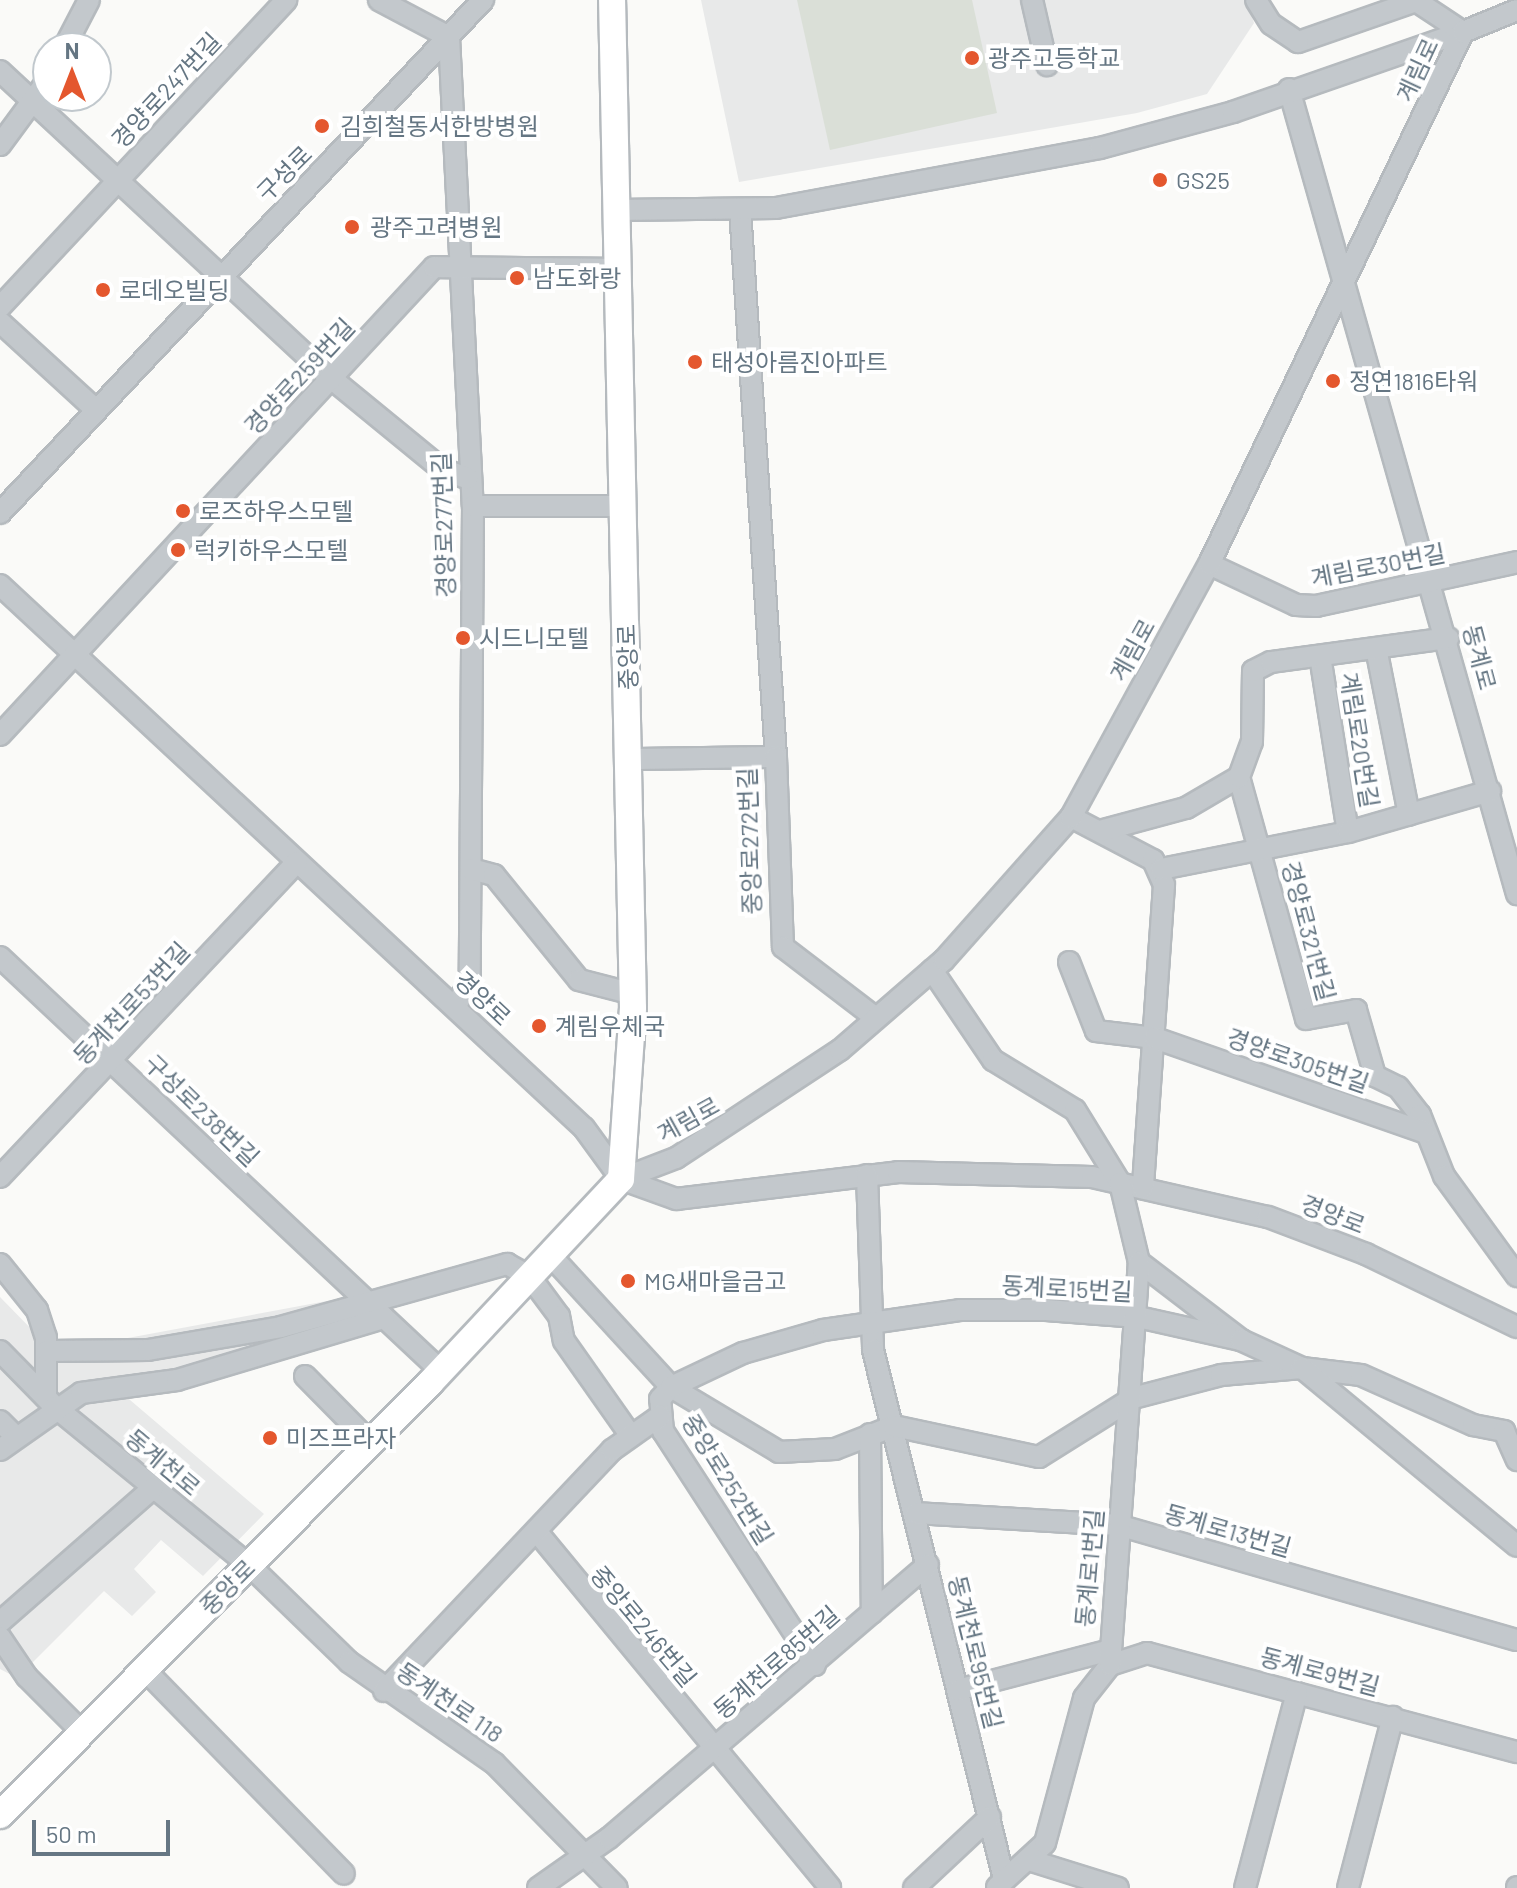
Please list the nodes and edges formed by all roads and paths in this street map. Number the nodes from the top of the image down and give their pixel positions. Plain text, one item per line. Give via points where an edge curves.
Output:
1 (89, 0) edge
2 (286, 0) edge
3 (379, 0) edge
4 (483, 0) edge
5 (612, 0) edge
6 (1032, 0) edge
7 (1256, 0) edge
8 (1515, 7) edge
9 (72, 32) edge
10 (1463, 32) junction
11 (449, 37) junction
12 (1047, 65) dead end
13 (0, 71) edge
14 (1289, 89) junction
15 (32, 100) edge
16 (32, 109) edge
17 (45, 112) edge
18 (0, 145) edge
19 (118, 180) junction
20 (740, 209) junction
21 (616, 210) junction
22 (461, 269) junction
23 (616, 269) junction
24 (218, 276) junction
25 (1345, 283) junction
26 (0, 307) edge
27 (0, 322) edge
28 (332, 379) junction
29 (95, 409) junction
30 (467, 478) junction
31 (473, 506) junction
32 (623, 506) junction
33 (0, 513) edge
34 (1517, 562) edge
35 (1209, 564) junction
36 (1433, 583) junction
37 (0, 585) edge
38 (1448, 638) junction
39 (1376, 648) junction
40 (75, 652) junction
41 (1320, 656) junction
42 (0, 735) edge
43 (776, 757) junction
44 (630, 759) junction
45 (1239, 777) junction
46 (1490, 791) junction
47 (1409, 815) junction
48 (1071, 817) junction
49 (1100, 831) junction
50 (1348, 832) junction
51 (1260, 852) junction
52 (297, 862) junction
53 (471, 869) junction
54 (1161, 869) junction
55 (1517, 894) edge
56 (0, 957) edge
57 (1069, 962) dead end
58 (932, 970) junction
59 (633, 994) junction
60 (455, 1007) junction
61 (876, 1018) junction
62 (1155, 1038) junction
63 (114, 1061) junction
64 (1424, 1132) junction
65 (867, 1175) junction
66 (0, 1177) edge
67 (621, 1179) junction
68 (1120, 1183) junction
69 (1143, 1188) junction
70 (551, 1256) junction
71 (1139, 1262) junction
72 (0, 1264) edge
73 (1517, 1276) edge
74 (530, 1277) junction
75 (366, 1303) junction
76 (1138, 1317) junction
77 (384, 1318) junction
78 (868, 1323) junction
79 (1517, 1327) edge
80 (1241, 1340) junction
81 (0, 1351) edge
82 (47, 1351) junction
83 (1302, 1368) junction
84 (441, 1371) junction
85 (305, 1376) dead end
86 (671, 1387) junction
87 (1133, 1398) junction
88 (51, 1402) junction
89 (660, 1416) junction
90 (0, 1421) edge
91 (894, 1426) junction
92 (1510, 1428) edge
93 (870, 1434) junction
94 (631, 1436) junction
95 (371, 1443) junction
96 (8, 1444) edge
97 (1517, 1460) edge
98 (153, 1488) junction
99 (916, 1513) junction
100 (1118, 1525) junction
101 (537, 1532) junction
102 (1517, 1546) edge
103 (249, 1565) junction
104 (928, 1565) junction
105 (872, 1613) junction
106 (0, 1622) edge
107 (0, 1637) edge
108 (1517, 1640) edge
109 (1109, 1658) junction
110 (815, 1665) junction
111 (144, 1669) junction
112 (958, 1690) junction
113 (384, 1691) junction
114 (1297, 1693) junction
115 (1393, 1717) junction
116 (82, 1732) junction
117 (714, 1751) junction
118 (1517, 1752) edge
119 (0, 1815) edge
120 (990, 1817) junction
121 (579, 1856) junction
122 (1032, 1861) junction
123 (344, 1874) dead end
124 (1000, 1884) edge
125 (538, 1888) edge
126 (617, 1888) edge
127 (830, 1888) edge
128 (914, 1888) edge
129 (1118, 1888) edge
130 (1245, 1888) edge
131 (1348, 1888) edge

1 - 9 street
2 - 19 street, 경양로247번길
3 - 11 street
4 - 11 street, 구성로
5 - 21 main road, 중앙로
6 - 12 street
7 - 10 street via 1271,24 1298,42 1416,1
8 - 10 street, 계림로
10 - 14 street
10 - 25 street, 계림로
11 - 22 street, 경양로277번길
11 - 24 street, 구성로
13 - 15 street
14 - 20 street via 1100,148
14 - 25 street, 동계로
16 - 18 street
17 - 19 street
19 - 24 street, 경양로247번길
19 - 26 street, 경양로247번길
20 - 21 street
20 - 43 street
21 - 23 main road, 중앙로
22 - 23 street, 경양로259번길
22 - 28 street, 경양로259번길 via 434,267
22 - 30 street, 경양로277번길
23 - 32 main road, 중앙로
24 - 28 street
24 - 29 street, 구성로
25 - 35 street, 계림로
25 - 36 street, 동계로
27 - 29 street
28 - 30 street via 442,469
28 - 40 street, 경양로259번길
29 - 33 street, 구성로
30 - 31 street, 경양로277번길
31 - 32 street
31 - 53 street, 경양로277번길
32 - 44 main road, 중앙로
34 - 36 street, 계림로30번길
35 - 36 street, 계림로30번길 via 1308,606
35 - 48 street, 계림로
36 - 38 street, 동계로
37 - 40 street, 경양로
38 - 39 street, 계림로20번길
38 - 46 street, 동계로
39 - 41 street, 계림로20번길
39 - 47 street, 계림로20번길
40 - 42 street, 경양로259번길
40 - 52 street, 경양로
41 - 45 street, 계림로20번길 via 1253,671 1252,742
41 - 50 street, 계림로20번길
43 - 44 street, 중앙로272번길
43 - 61 street, 중앙로272번길 via 783,947
44 - 59 main road, 중앙로
45 - 49 street via 1186,808
45 - 51 street, 경양로321번길
46 - 47 street
46 - 55 street, 동계로
47 - 50 street
48 - 49 street
48 - 58 street, 계림로
49 - 54 street
50 - 51 street
51 - 54 street
51 - 64 street, 경양로321번길 via 1306,1019 1356,1010 1375,1076 1398,1087
52 - 60 street, 경양로
52 - 63 street, 동계천로53번길
53 - 59 street via 494,875 579,980
53 - 60 street, 경양로277번길 via 470,982
54 - 62 street
56 - 63 street, 구성로238번길
57 - 62 street, 경양로305번길 via 1096,1031
58 - 61 street, 계림로
58 - 68 street via 993,1060 1075,1110
59 - 67 main road, 중앙로
60 - 67 street, 경양로 via 584,1128
61 - 67 street, 계림로 via 764,1105 676,1158
62 - 64 street, 경양로305번길
62 - 69 street
63 - 66 street, 동계천로53번길
63 - 75 street, 구성로238번길
64 - 73 street, 경양로321번길 via 1444,1176
65 - 67 street, 경양로 via 676,1199
65 - 68 street, 경양로 via 1000,1170
65 - 78 street, 동계천로95번길
67 - 70 main road, 중앙로
68 - 69 street, 경양로
68 - 71 street, 동계로1번길
69 - 79 street, 경양로 via 1310,1233
70 - 74 main road, 중앙로
70 - 86 street, 중앙로252번길
71 - 76 street, 동계로1번길
71 - 80 street
72 - 82 street via 37,1310
74 - 75 street via 492,1264
74 - 84 main road, 중앙로
74 - 94 street via 559,1316 564,1341
75 - 77 street, 구성로238번길
75 - 82 street via 281,1327 148,1350
76 - 78 street, 동계로15번길 via 960,1310
76 - 80 street, 동계로15번길
76 - 87 street, 동계로1번길
77 - 84 street, 구성로238번길
77 - 88 street via 285,1352 177,1380
78 - 86 street, 동계로15번길 via 786,1339
78 - 91 street, 동계천로95번길
80 - 83 street, 동계로15번길
81 - 88 street, 동계천로
82 - 88 street
83 - 87 street, 동계로15번길 via 1221,1375
83 - 92 street, 동계로15번길 via 1361,1375 1473,1425
83 - 102 street, 동계로15번길
84 - 95 main road, 중앙로
85 - 95 street
86 - 89 street, 중앙로252번길 via 660,1399
86 - 93 street via 779,1452 835,1449
87 - 91 street via 1039,1457
87 - 100 street, 동계로1번길
88 - 96 street
88 - 98 street, 동계천로
89 - 94 street
89 - 110 street, 중앙로252번길
90 - 96 street
91 - 93 street
91 - 99 street, 동계천로95번길
92 - 97 street, 동계로15번길
93 - 105 street, 동계천로85번길
94 - 101 street
95 - 103 main road, 중앙로
98 - 103 street, 동계천로
98 - 106 street
99 - 100 street, 동계로13번길
99 - 104 street, 동계천로95번길
100 - 108 street, 동계로13번길
100 - 109 street, 동계로1번길
101 - 113 street
101 - 117 street, 중앙로246번길
103 - 111 main road, 중앙로
103 - 113 street, 동계천로 118
104 - 105 street, 동계천로85번길
104 - 112 street, 동계천로95번길
105 - 110 street, 동계천로85번길
107 - 116 street via 27,1677
109 - 112 street, 동계로9번길
109 - 114 street, 동계로9번길 via 1147,1653
109 - 122 street via 1084,1698 1054,1820
110 - 117 street, 동계천로85번길
111 - 116 main road, 중앙로
111 - 123 street
112 - 120 street, 동계천로95번길
113 - 121 street, 동계천로 118 via 494,1763
114 - 115 street, 동계로9번길
114 - 130 street
115 - 118 street, 동계로9번길
115 - 131 street
116 - 119 main road, 중앙로
117 - 121 street, 동계천로85번길
117 - 127 street, 동계천로85번길
120 - 124 street, 동계천로95번길
120 - 128 street
121 - 125 street, 동계천로85번길
121 - 126 street, 동계천로 118
122 - 124 street
122 - 129 street

